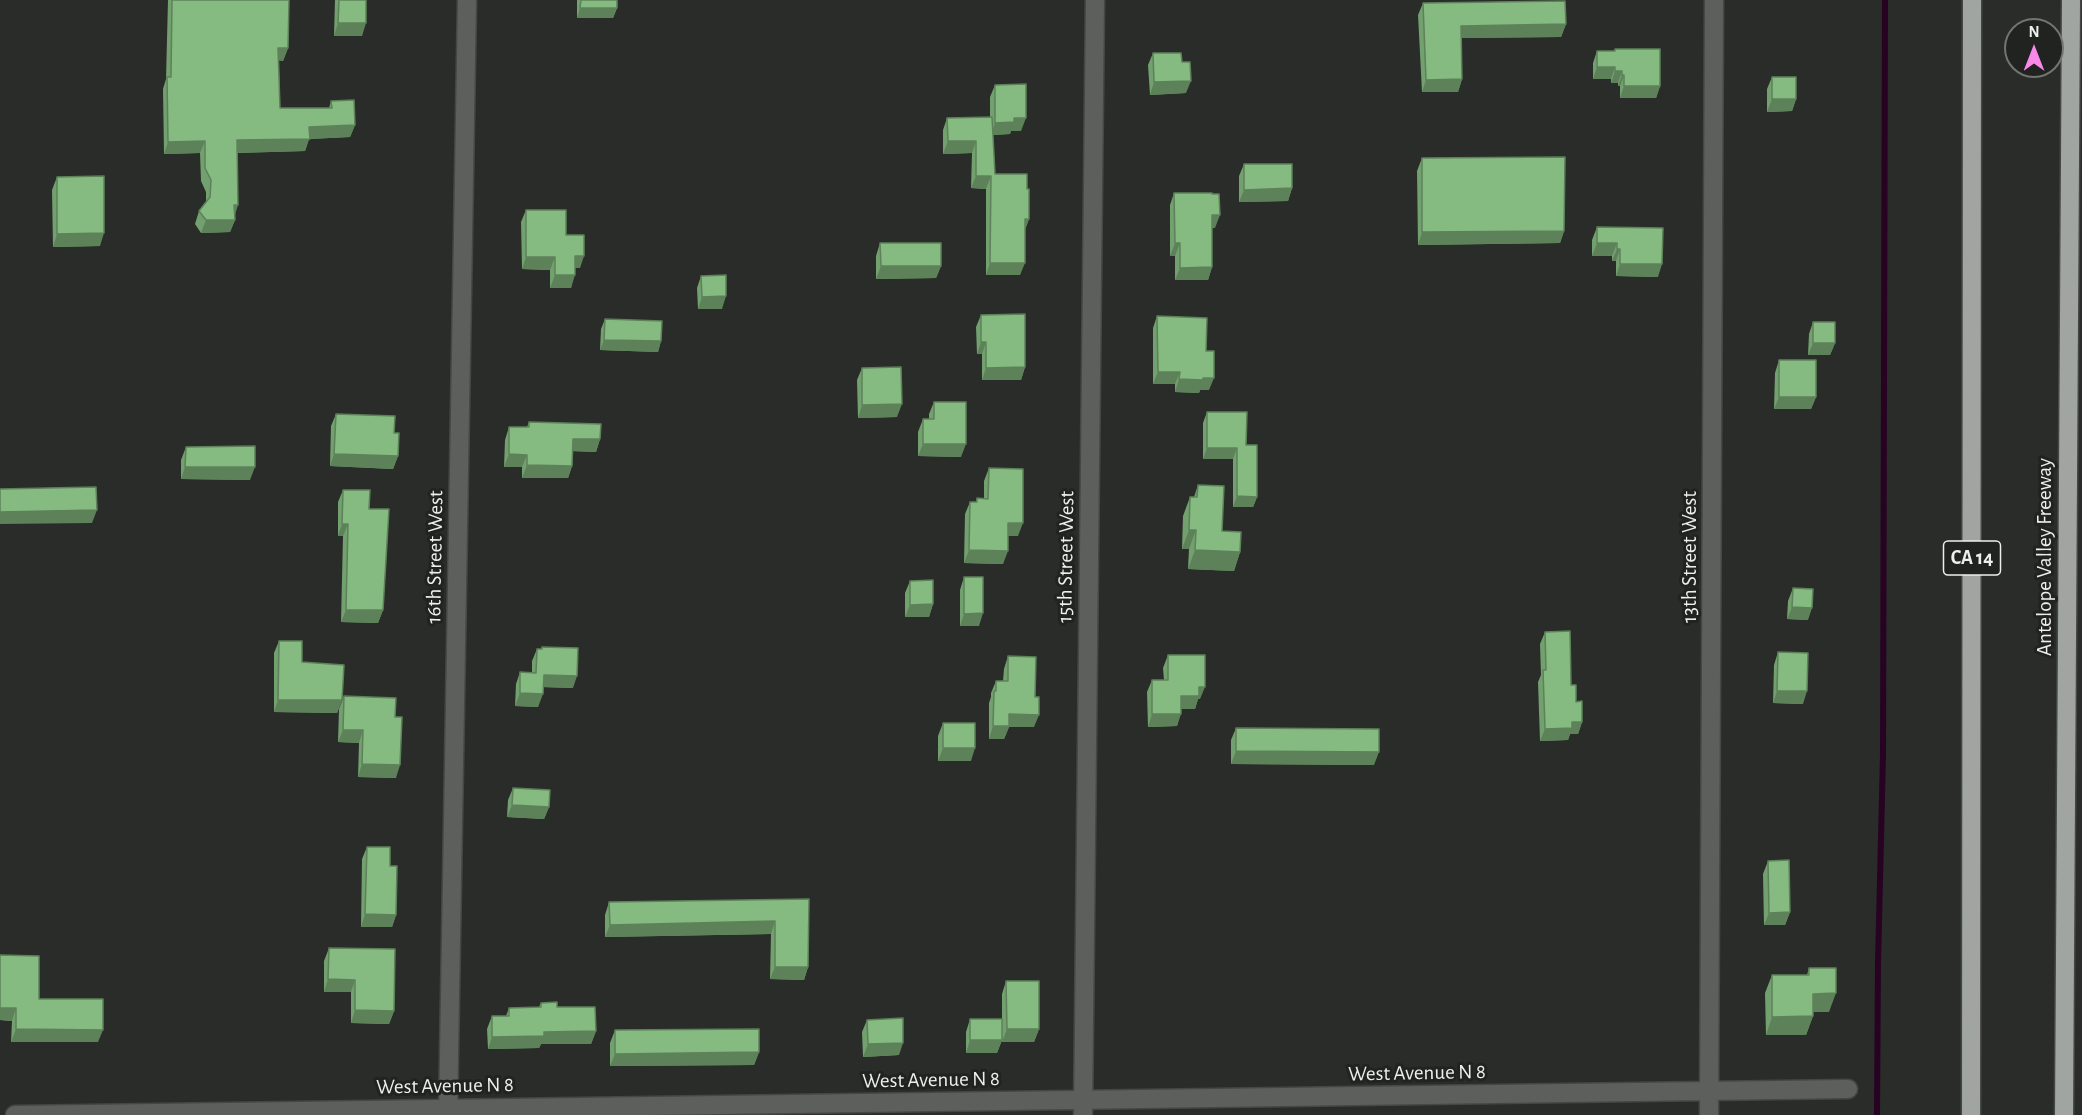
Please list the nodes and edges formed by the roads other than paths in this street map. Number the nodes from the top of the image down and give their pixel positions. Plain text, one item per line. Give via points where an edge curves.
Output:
1 (467, 0) edge
2 (1095, 0) edge
3 (1714, 0) edge
4 (1972, 0) edge
5 (2071, 0) edge
6 (1848, 1089) dead end
7 (1710, 1091) junction
8 (1083, 1108) edge
9 (448, 1111) edge
10 (15, 1115) edge
11 (1709, 1115) edge
12 (1971, 1115) edge
13 (2064, 1115) edge

1 - 9 street, 16th Street West
2 - 8 street, 15th Street West
3 - 7 street, 13th Street West
4 - 12 highway, CA 14
5 - 13 highway, Antelope Valley Freeway
6 - 7 street, West Avenue N 8
7 - 8 street, West Avenue N 8
7 - 11 street, 13th Street West
8 - 9 street, West Avenue N 8
9 - 10 street, West Avenue N 8

